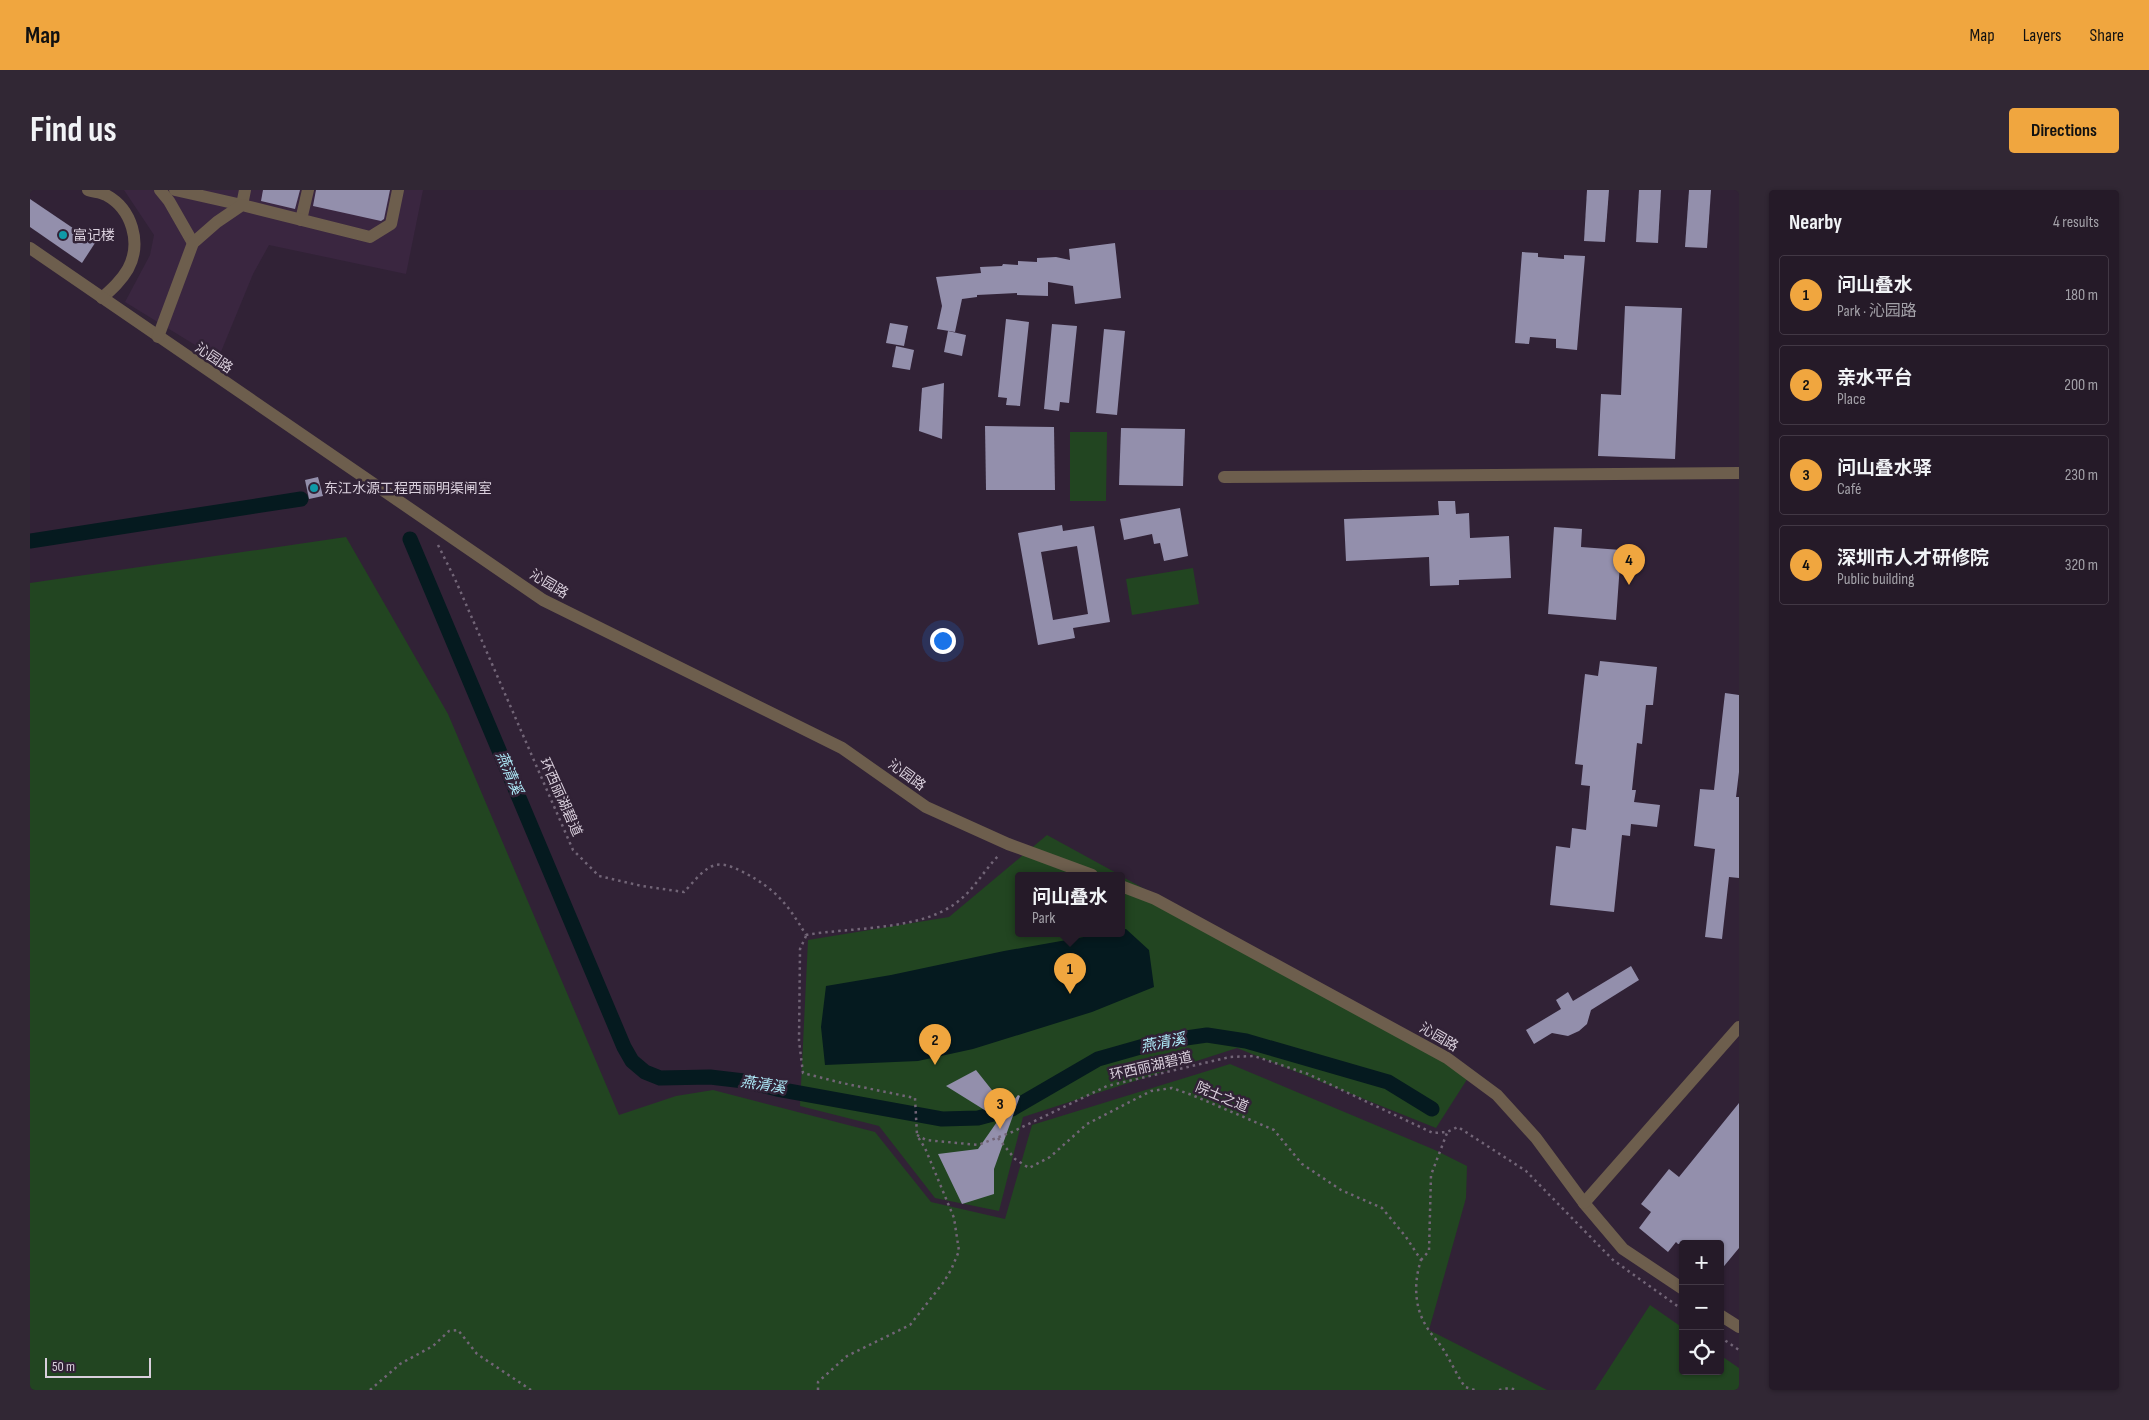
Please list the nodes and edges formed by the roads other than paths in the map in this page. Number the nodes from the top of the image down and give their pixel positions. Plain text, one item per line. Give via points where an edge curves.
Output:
1 (88, 190) edge
2 (160, 190) edge
3 (175, 190) edge
4 (245, 190) edge
5 (308, 190) edge
6 (398, 190) edge
7 (242, 205) junction
8 (301, 220) junction
9 (193, 243) junction
10 (30, 248) edge
11 (102, 298) junction
12 (158, 338) junction
13 (1739, 474) edge
14 (1224, 478) dead end
15 (1084, 872) edge
16 (1125, 888) edge
17 (1739, 1027) edge
18 (1584, 1202) junction
19 (1679, 1286) edge
20 (1724, 1317) edge
21 (1739, 1327) edge

1 - 11 street via 106,195 123,208 131,222 134,244 128,268
2 - 9 street
3 - 7 street
4 - 7 street
5 - 8 street
6 - 8 street via 391,224 370,237
7 - 8 street
7 - 9 street
9 - 12 street
10 - 11 street, 沁园路
11 - 12 street, 沁园路
12 - 15 street, 沁园路 via 543,600 842,748 926,807 1008,844
13 - 14 street
16 - 18 street, 沁园路 via 1155,899 1447,1058 1497,1095 1536,1138
17 - 18 street
18 - 19 street, 沁园路 via 1623,1249
20 - 21 street

